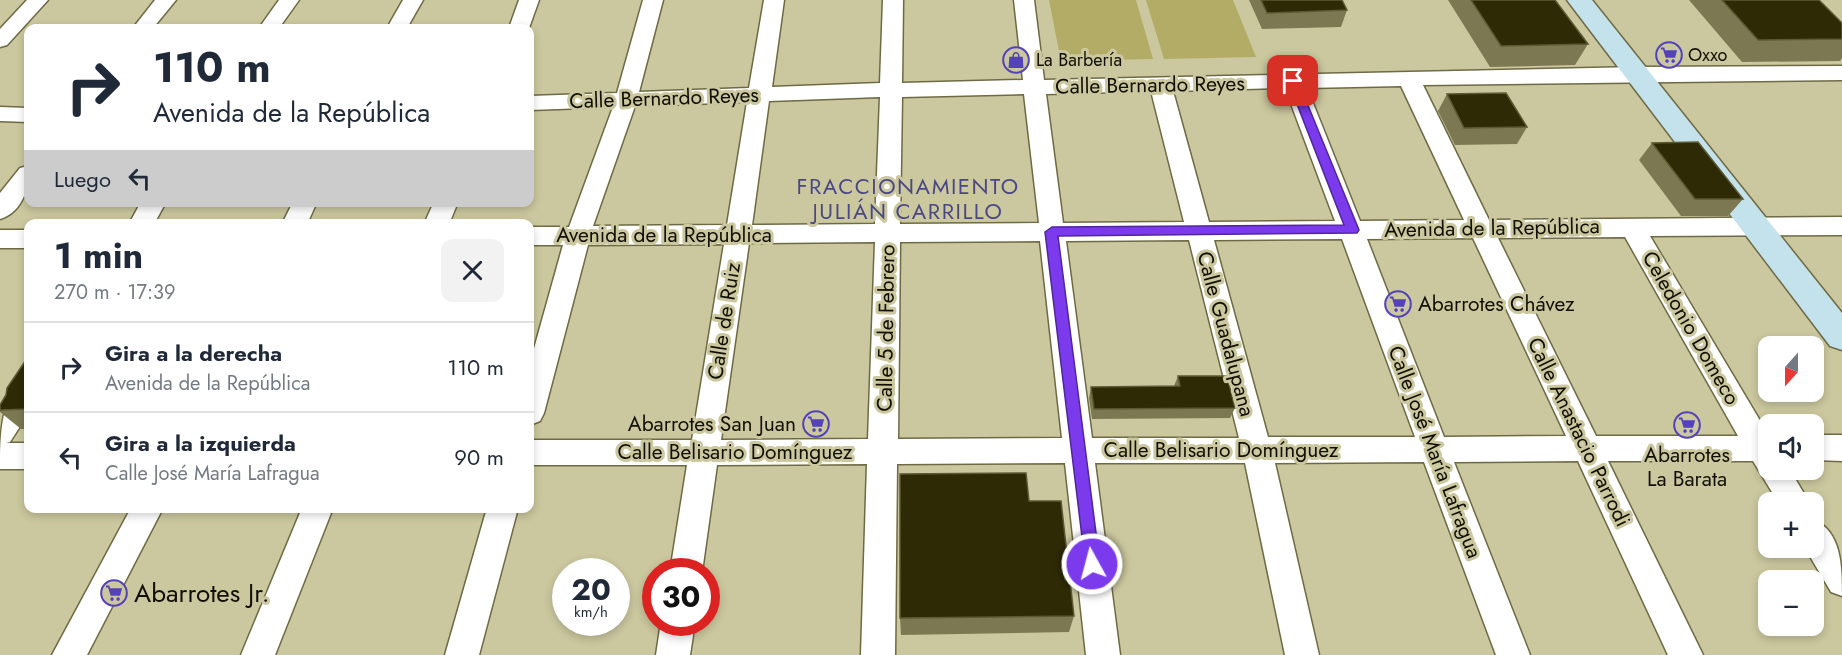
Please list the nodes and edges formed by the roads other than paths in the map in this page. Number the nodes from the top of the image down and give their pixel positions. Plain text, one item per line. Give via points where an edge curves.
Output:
1 (38, 0) edge
2 (166, 0) edge
3 (289, 0) edge
4 (413, 0) edge
5 (529, 0) edge
6 (653, 0) edge
7 (774, 0) edge
8 (893, 0) edge
9 (1024, 0) edge
10 (1579, 0) edge
11 (146, 24) edge
12 (272, 24) edge
13 (399, 24) edge
14 (520, 24) edge
15 (0, 41) edge
16 (1842, 73) edge
17 (1638, 74) junction
18 (1409, 79) junction
19 (1293, 81) junction
20 (1160, 84) junction
21 (1034, 87) junction
22 (891, 90) junction
23 (758, 93) junction
24 (626, 101) junction
25 (534, 103) edge
26 (0, 114) edge
27 (24, 115) edge
28 (24, 179) edge
29 (0, 210) edge
30 (1631, 226) junction
31 (1756, 226) junction
32 (1842, 226) edge
33 (1480, 229) junction
34 (1353, 230) junction
35 (1199, 231) junction
36 (1052, 232) junction
37 (888, 233) junction
38 (737, 234) junction
39 (534, 236) edge
40 (578, 236) junction
41 (0, 239) edge
42 (24, 239) edge
43 (1842, 337) edge
44 (24, 397) edge
45 (534, 397) edge
46 (0, 433) edge
47 (1758, 439) edge
48 (1824, 448) edge
49 (1842, 448) edge
50 (1587, 449) junction
51 (1257, 450) junction
52 (1433, 450) junction
53 (1078, 451) junction
54 (883, 452) junction
55 (534, 453) edge
56 (704, 453) junction
57 (0, 456) edge
58 (24, 456) edge
59 (1758, 456) edge
60 (145, 513) edge
61 (316, 513) edge
62 (502, 513) edge
63 (1824, 551) edge
64 (688, 558) edge
65 (1842, 581) edge
66 (676, 636) edge
67 (69, 655) edge
68 (258, 655) edge
69 (462, 655) edge
70 (673, 655) edge
71 (878, 655) edge
72 (1103, 655) edge
73 (1302, 655) edge
74 (1513, 655) edge
75 (1686, 655) edge

1 - 15 street
2 - 11 street
3 - 12 street
4 - 13 street
5 - 14 street
6 - 24 street
7 - 23 street, Calle de Ruiz
8 - 22 street, Calle 5 de Febrero
9 - 21 street
10 - 17 main road
16 - 17 street, Calle Bernardo Reyes
17 - 18 street, Calle Bernardo Reyes
17 - 31 main road
18 - 19 street, Calle Bernardo Reyes
18 - 33 street, Calle Anastacio Parrodi
19 - 20 street, Calle Bernardo Reyes
19 - 34 street, Calle José María Lafragua
20 - 21 street, Calle Bernardo Reyes
20 - 35 street, Calle Guadalupana
21 - 22 street, Calle Bernardo Reyes
21 - 36 street
22 - 23 street, Calle Bernardo Reyes
22 - 37 street, Calle 5 de Febrero
23 - 24 street, Calle Bernardo Reyes
23 - 38 street, Calle de Ruiz
24 - 25 street, Calle Bernardo Reyes
24 - 40 street
26 - 27 street
28 - 29 street
30 - 31 street, Avenida de la República
30 - 33 street, Avenida de la República
30 - 47 street, Celedonio Domeco
31 - 32 street, Avenida de la República
31 - 43 main road
33 - 34 street, Avenida de la República
33 - 50 street, Calle Anastacio Parrodi
34 - 35 street, Avenida de la República
34 - 52 street, Calle José María Lafragua
35 - 36 street, Avenida de la República
35 - 51 street, Calle Guadalupana
36 - 37 street, Avenida de la República
36 - 53 street
37 - 38 street, Avenida de la República
37 - 54 street, Calle 5 de Febrero
38 - 40 street, Avenida de la República
38 - 56 street, Calle de Ruiz
39 - 40 street, Avenida de la República
40 - 45 street
41 - 42 street
44 - 46 street
48 - 49 street
50 - 52 street, Calle Belisario Domínguez
50 - 59 street, Calle Belisario Domínguez
50 - 75 street, Calle Anastacio Parrodi
51 - 52 street, Calle Belisario Domínguez
51 - 53 street, Calle Belisario Domínguez
51 - 73 street, Calle Guadalupana
52 - 74 street, Calle José María Lafragua
53 - 54 street, Calle Belisario Domínguez
53 - 72 street
54 - 56 street, Calle Belisario Domínguez
54 - 71 street, Calle 5 de Febrero
55 - 56 street, Calle Belisario Domínguez
56 - 64 street, Calle de Ruiz
57 - 58 street
60 - 67 street
61 - 68 street
62 - 69 street
63 - 65 street
66 - 70 street

